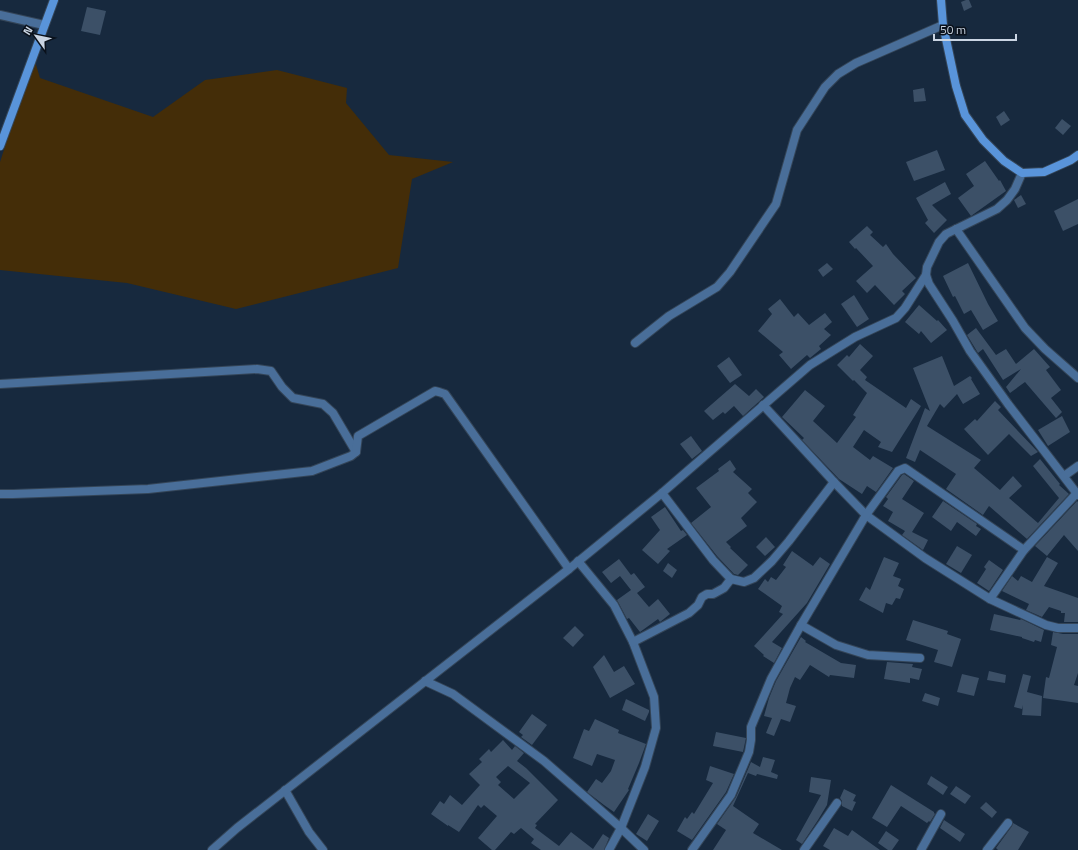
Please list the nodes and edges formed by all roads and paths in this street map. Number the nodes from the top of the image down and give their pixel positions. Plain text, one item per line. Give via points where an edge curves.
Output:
1 (54, 0) edge
2 (941, 0) edge
3 (0, 15) edge
4 (44, 25) junction
5 (942, 26) junction
6 (0, 146) edge
7 (1078, 155) edge
8 (1022, 173) junction
9 (956, 230) junction
10 (926, 275) junction
11 (635, 343) dead end
12 (1078, 378) edge
13 (0, 384) edge
14 (763, 405) junction
15 (356, 452) junction
16 (1078, 466) edge
17 (1064, 476) junction
18 (834, 482) junction
19 (662, 493) junction
20 (0, 494) edge
21 (1077, 494) edge
22 (866, 515) junction
23 (1024, 550) junction
24 (578, 561) junction
25 (569, 569) junction
26 (731, 579) junction
27 (990, 599) junction
28 (800, 625) junction
29 (1078, 628) edge
30 (633, 642) junction
31 (920, 658) dead end
32 (425, 681) junction
33 (285, 790) junction
34 (837, 803) dead end
35 (941, 814) dead end
36 (1008, 823) dead end
37 (621, 828) junction
38 (212, 850) edge
39 (323, 850) edge
40 (609, 850) edge
41 (644, 850) edge
42 (692, 850) edge
43 (804, 850) edge
44 (921, 850) edge
45 (987, 850) edge

1 - 4 street
2 - 5 street
3 - 4 street
4 - 6 street
5 - 8 street via 965,115 983,140 1004,161
5 - 11 street via 856,63 838,74 825,87 797,130 776,204 730,272 717,287 669,316
7 - 8 street via 1044,172
8 - 9 street via 1008,200
9 - 10 street via 946,234 939,242 927,267
9 - 12 street via 1025,328
10 - 14 street via 896,318 855,337 810,365
10 - 17 street via 970,351
13 - 15 street via 257,369 271,371 293,398 323,404 333,413
14 - 18 street
14 - 19 street
15 - 20 street via 304,472 148,489
15 - 25 street via 358,436 435,392 445,394
16 - 17 street
17 - 21 street
18 - 22 street
18 - 26 street via 789,541 754,578 744,582
19 - 24 street
19 - 26 street via 713,560
21 - 23 street
22 - 23 street via 898,470 905,468
22 - 27 street via 925,558
22 - 28 street
23 - 27 street
24 - 25 street
24 - 30 street via 614,605
25 - 32 street
26 - 30 street via 724,588 702,597 689,613
27 - 29 street via 1046,625
28 - 31 street via 836,645 868,655
28 - 42 street via 758,708 751,727 749,752 730,795
30 - 37 street via 654,696 656,728 645,767
32 - 33 street
32 - 37 street via 453,694 544,761
33 - 38 street
33 - 39 street via 308,832
34 - 43 street
35 - 44 street
36 - 45 street
37 - 40 street
37 - 41 street

